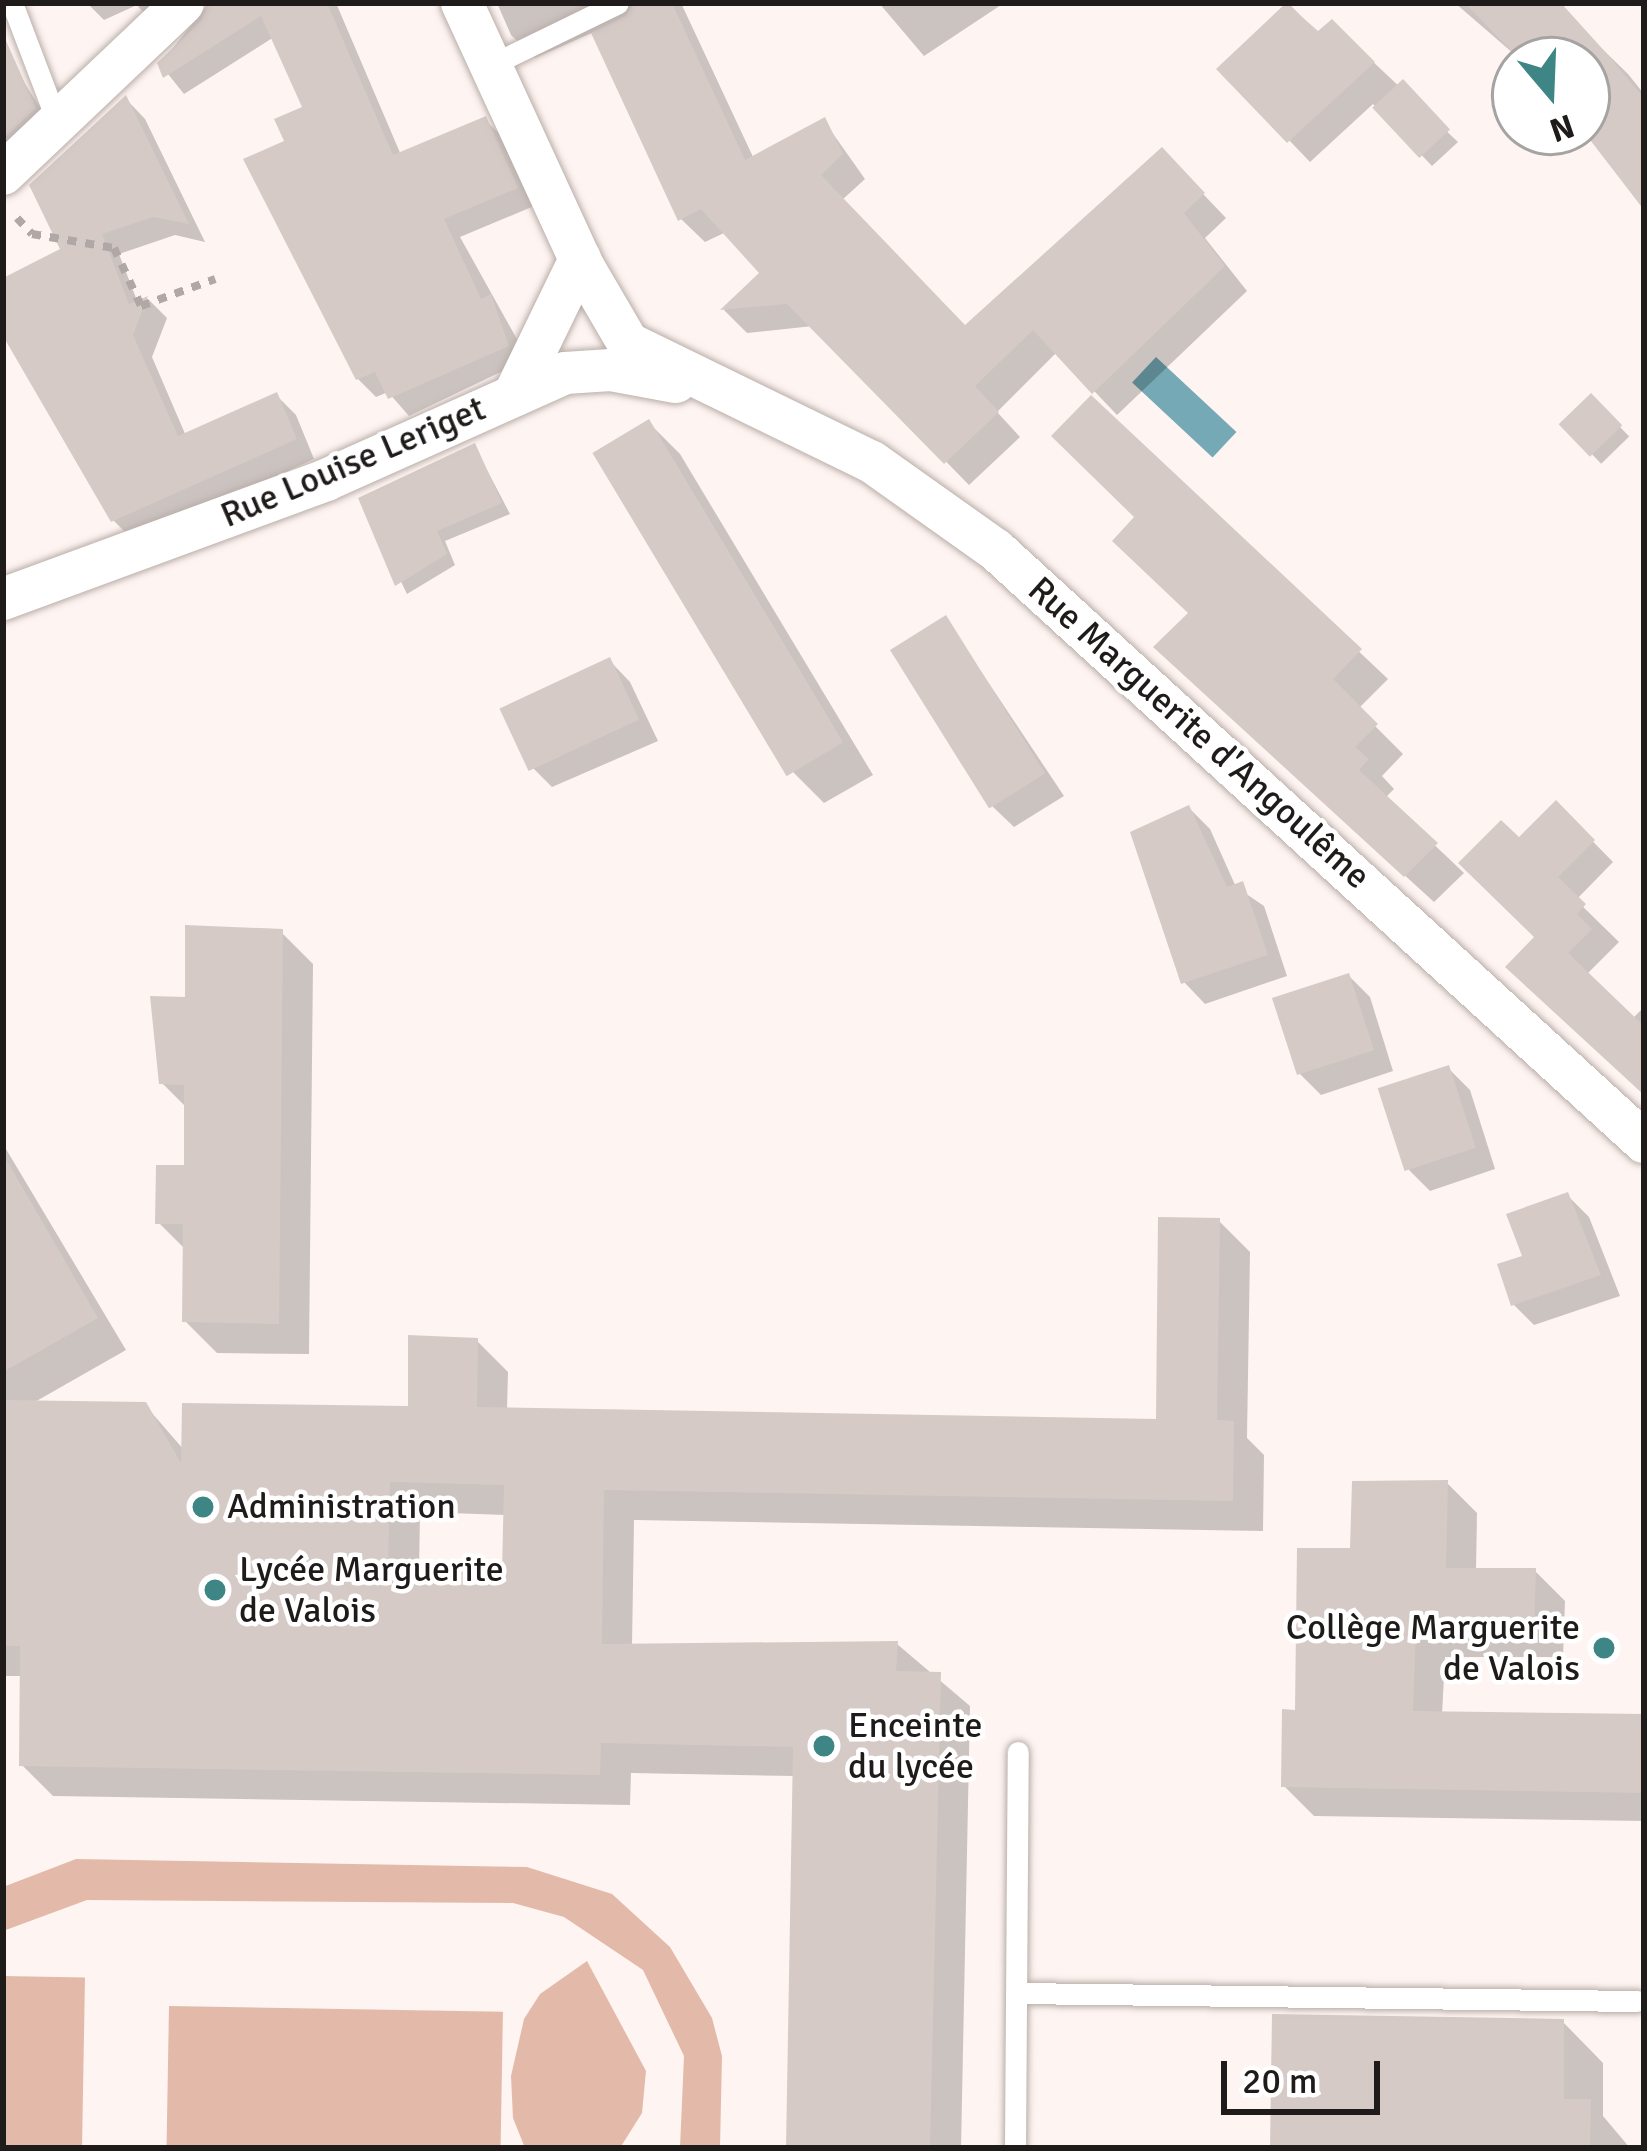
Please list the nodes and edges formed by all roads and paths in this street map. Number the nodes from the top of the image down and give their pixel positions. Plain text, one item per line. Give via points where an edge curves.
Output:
1 (12, 3) edge
2 (183, 3) edge
3 (462, 3) edge
4 (618, 3) edge
5 (490, 65) junction
6 (58, 124) junction
7 (3, 175) edge
8 (3, 204) edge
9 (580, 259) junction
10 (214, 279) dead end
11 (709, 388) junction
12 (515, 393) junction
13 (3, 599) edge
14 (1644, 1142) edge
15 (1018, 1752) dead end
16 (1016, 1994) junction
17 (1637, 2001) dead end
18 (1015, 2148) edge

1 - 6 lane
2 - 6 street
3 - 5 street
4 - 5 lane
5 - 9 street
6 - 7 street
8 - 10 path via 32,234 114,248 141,306
9 - 11 street via 628,343
9 - 12 street
11 - 12 street, Rue Louise Leriget via 611,370 565,373
11 - 14 street, Rue Marguerite d'Angoulême via 872,462 996,550
12 - 13 street, Rue Louise Leriget via 326,480
15 - 16 lane
16 - 17 lane
16 - 18 lane

